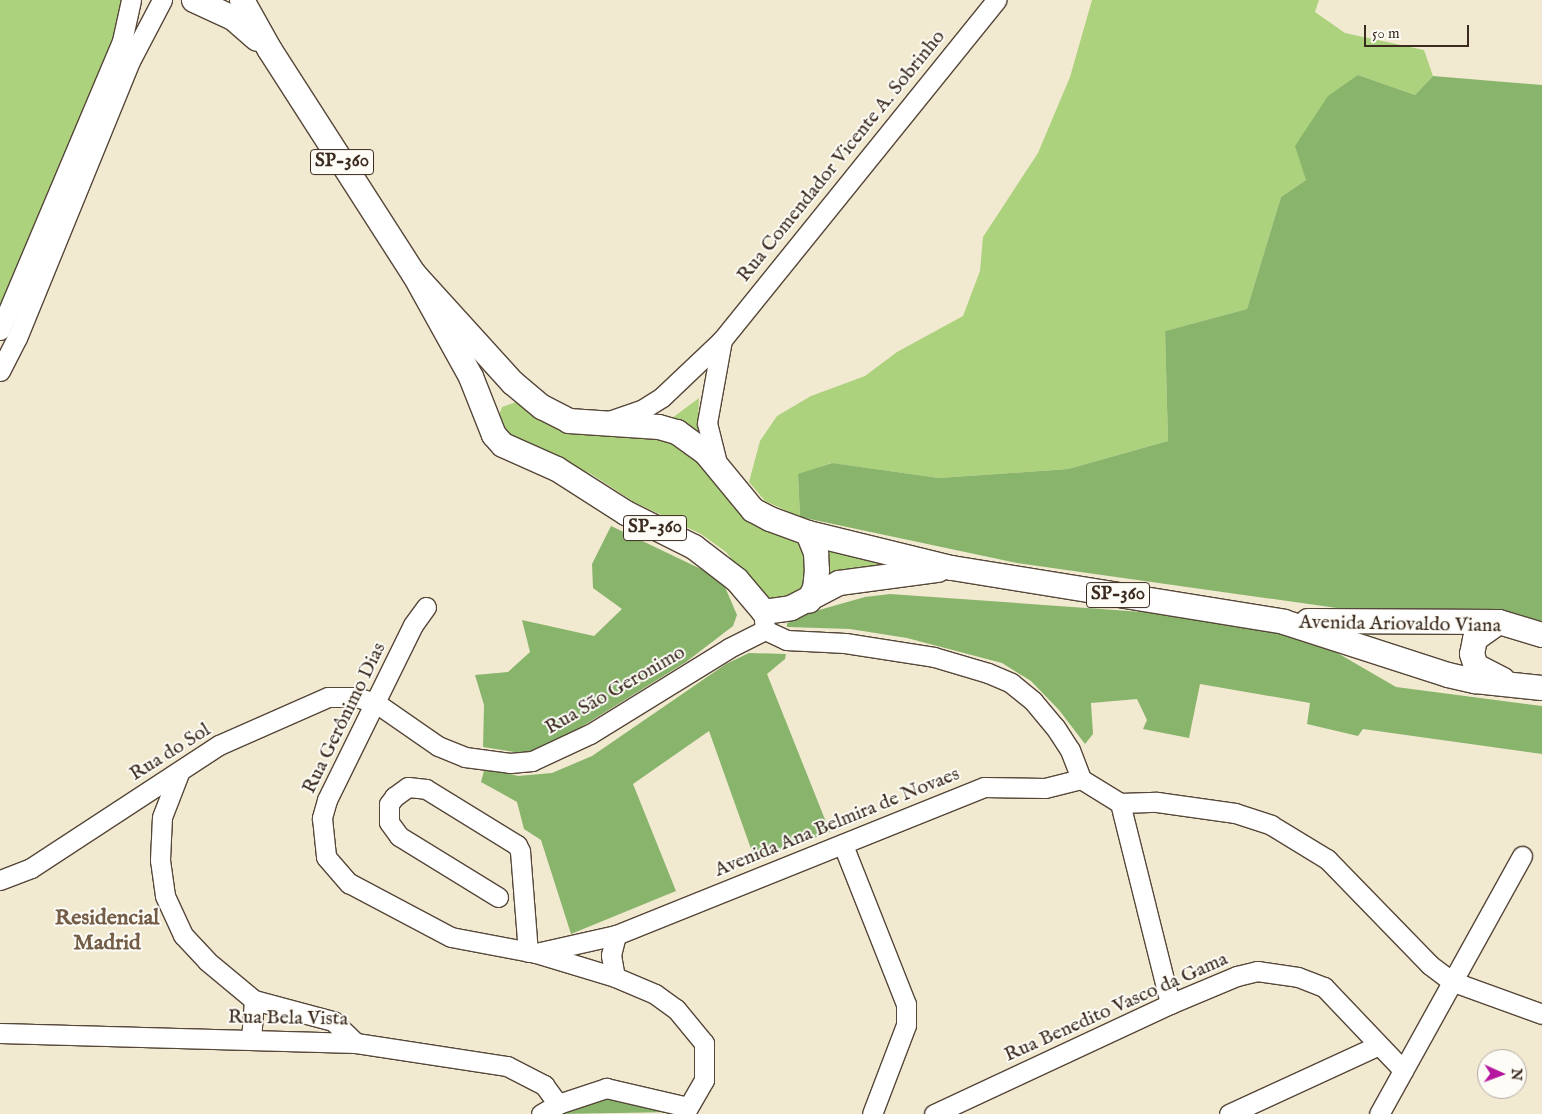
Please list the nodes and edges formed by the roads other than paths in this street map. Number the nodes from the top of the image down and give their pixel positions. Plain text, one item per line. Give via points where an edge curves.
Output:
1 (131, 0) edge
2 (162, 0) edge
3 (194, 0) edge
4 (242, 0) edge
5 (996, 0) edge
6 (270, 50) junction
7 (414, 274) junction
8 (0, 330) edge
9 (722, 340) junction
10 (0, 371) edge
11 (525, 393) junction
12 (593, 425) junction
13 (494, 435) junction
14 (720, 471) junction
15 (808, 533) junction
16 (952, 568) junction
17 (808, 601) junction
18 (426, 607) dead end
19 (764, 621) junction
20 (1284, 622) junction
21 (1499, 622) junction
22 (1542, 635) edge
23 (1512, 684) junction
24 (1542, 688) edge
25 (376, 703) junction
26 (179, 773) junction
27 (1081, 779) junction
28 (134, 801) junction
29 (1120, 803) junction
30 (162, 817) junction
31 (843, 844) junction
32 (1522, 856) dead end
33 (0, 880) edge
34 (498, 897) dead end
35 (616, 935) junction
36 (532, 952) junction
37 (616, 977) junction
38 (1451, 981) junction
39 (254, 1000) junction
40 (1170, 1004) junction
41 (1542, 1014) edge
42 (0, 1033) edge
43 (251, 1040) junction
44 (356, 1042) junction
45 (1377, 1046) junction
46 (1404, 1070) junction
47 (558, 1104) junction
48 (686, 1111) edge
49 (541, 1114) edge
50 (872, 1114) edge
51 (934, 1114) edge
52 (1229, 1114) edge
53 (1379, 1114) edge

1 - 8 street via 122,41
2 - 10 street via 130,62 17,338
3 - 6 main road, SP-360 via 233,18
4 - 6 main road, SP-360
5 - 9 street, Rua Comendador Vicente A. Sobrinho
6 - 7 main road, SP-360
7 - 11 main road, SP-360
7 - 13 main road, SP-360 via 471,377
9 - 12 street, Rua Comendador Vicente A. Sobrinho via 662,397 623,417
9 - 14 street via 706,423
11 - 12 main road, SP-360 via 555,415
11 - 13 main road via 503,397 495,406 491,417
12 - 14 main road, SP-360 via 677,432 692,439
13 - 19 main road, SP-360 via 504,445 557,469 626,513 694,547 737,580
14 - 15 main road, SP-360 via 753,510
15 - 16 main road, SP-360
15 - 17 main road via 816,553 817,570 815,588
16 - 17 main road, SP-360 via 839,583
16 - 20 main road, SP-360
17 - 19 main road, SP-360
18 - 25 street, Rua Gerônimo Dias via 413,625
19 - 25 street, Rua São Geronimo via 729,648 590,734 532,761 510,763 465,756 438,746
19 - 27 street via 786,640 845,643 934,657 1011,683 1033,700 1055,727 1070,750
20 - 21 main road, Avenida Ariovaldo Viana / SP-360
20 - 23 main road, Avenida Ariovaldo Viana / SP-360 via 1448,675
21 - 22 main road, Avenida Ariovaldo Viana / SP-360
21 - 23 main road, SP-360 via 1475,639 1472,654 1476,666 1483,672
23 - 24 main road, Avenida Ariovaldo Viana / SP-360
25 - 26 street, Rua do Sol via 356,697 328,697 219,745
25 - 36 street, Rua Gerônimo Dias via 327,800 322,818 326,857 349,884 451,937
26 - 28 street, Rua do Sol
26 - 30 street
27 - 29 street
27 - 31 street, Avenida Ana Belmira de Novaes via 1045,788 984,786
28 - 30 street
28 - 33 street, Rua do Sol via 31,868
29 - 38 street via 1157,802 1235,813 1298,838 1327,859 1430,965
29 - 40 street
30 - 39 street via 160,860 165,896 182,935
31 - 35 street, Avenida Ana Belmira de Novaes
31 - 50 street via 906,1004 906,1025
32 - 38 street
34 - 36 street via 399,836 388,822 389,804 394,797 408,787 426,789 517,845
35 - 36 street, Avenida Ana Belmira de Novaes
35 - 37 street via 611,955
36 - 37 street, Rua Gerônimo Dias
37 - 48 street, Rua Gerônimo Dias via 655,994 676,1009 704,1043 704,1080
38 - 41 street
38 - 46 street
39 - 43 street
39 - 44 street via 333,1021
40 - 45 street, Rua Benedito Vasco da Gama via 1237,976 1257,971 1278,972 1324,987
40 - 51 street, Rua Benedito Vasco da Gama
42 - 43 street, Rua Bela Vista
43 - 44 street, Rua Bela Vista
44 - 47 street, Rua Bela Vista via 507,1066 544,1085
45 - 46 street, Rua Benedito Vasco da Gama
45 - 52 street
46 - 53 street
47 - 48 street via 606,1088
47 - 49 street

